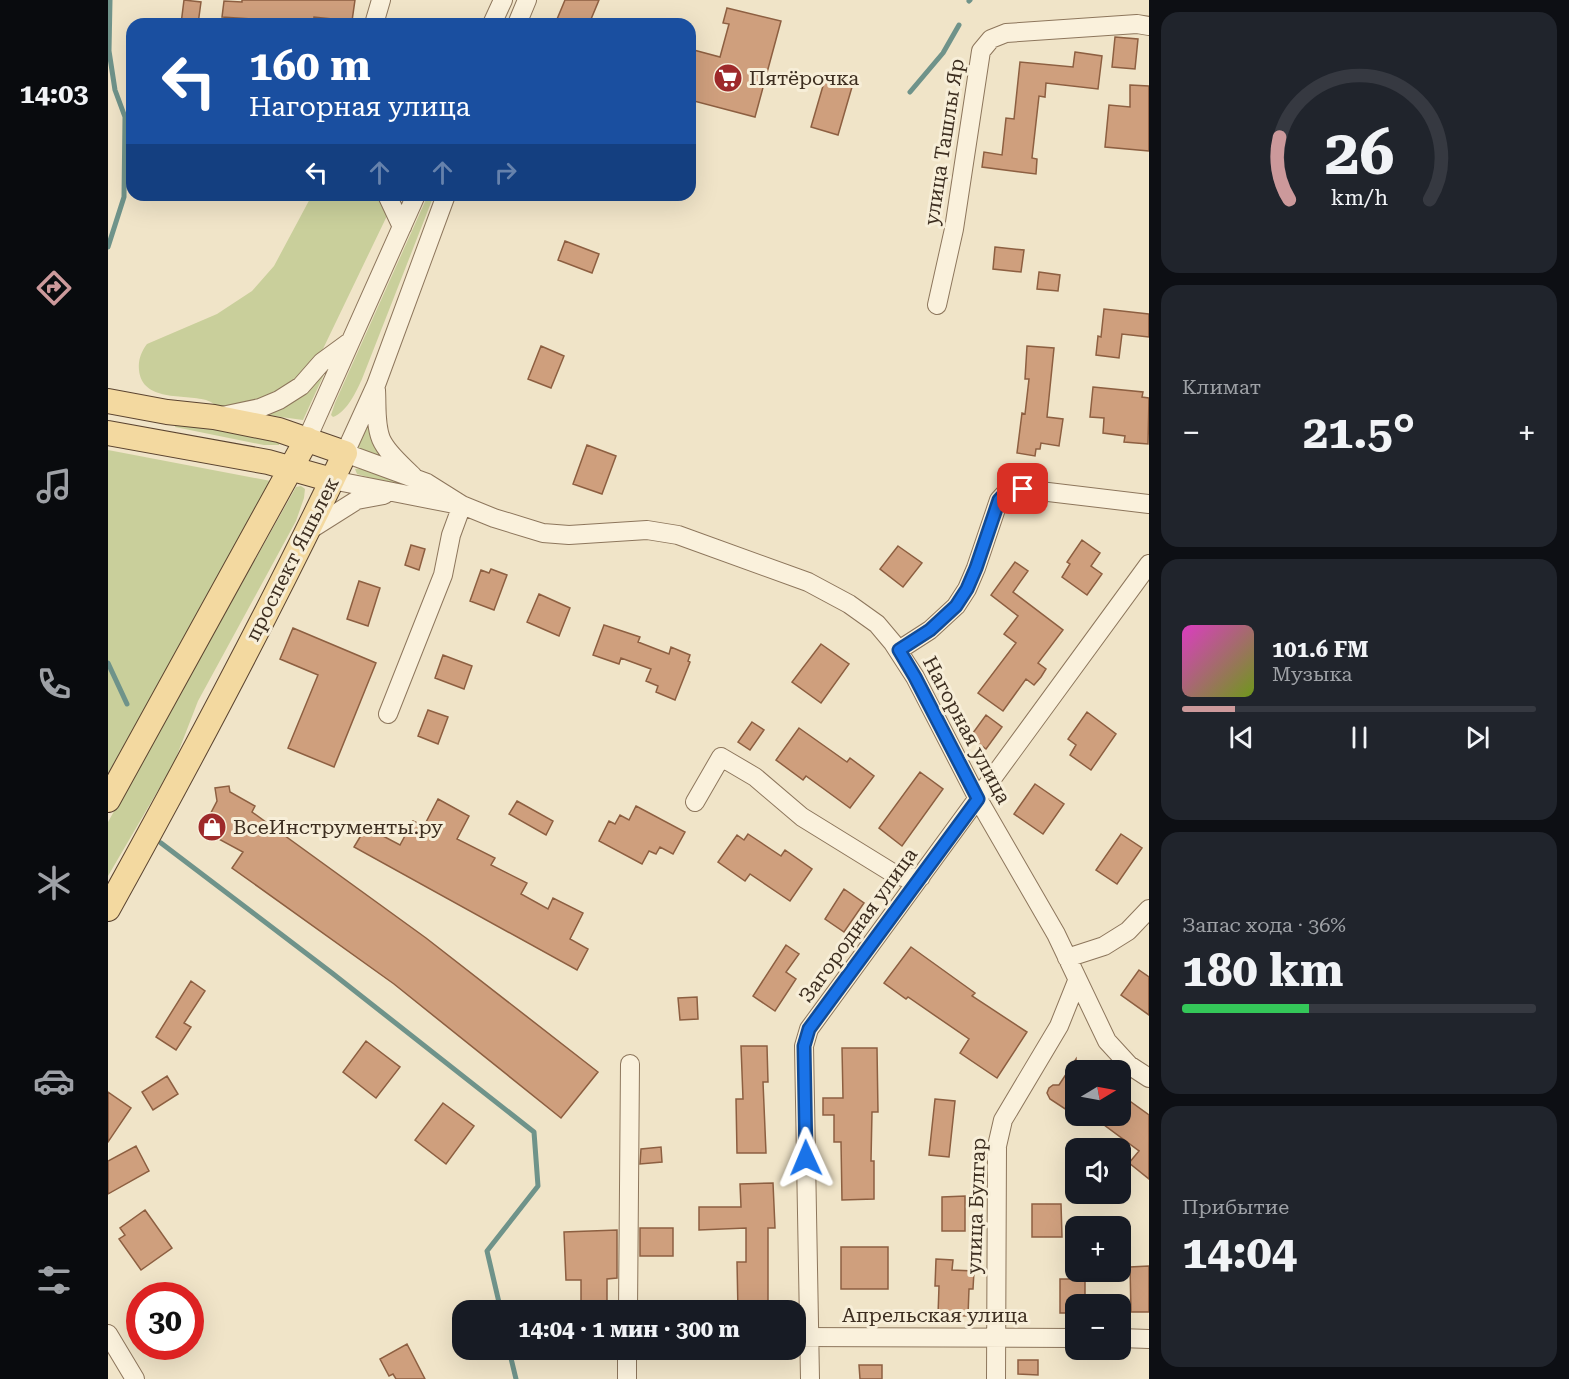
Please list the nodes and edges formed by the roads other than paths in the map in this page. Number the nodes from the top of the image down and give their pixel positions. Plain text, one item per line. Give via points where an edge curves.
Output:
1 (381, 0) edge
2 (503, 0) edge
3 (527, 0) edge
4 (376, 18) edge
5 (495, 18) edge
6 (520, 18) edge
7 (1149, 26) edge
8 (390, 201) edge
9 (414, 201) edge
10 (444, 201) edge
11 (402, 227) junction
12 (938, 305) dead end
13 (349, 342) junction
14 (376, 385) junction
15 (108, 401) edge
16 (214, 417) junction
17 (108, 433) edge
18 (307, 439) junction
19 (345, 453) junction
20 (291, 468) junction
21 (414, 477) junction
22 (332, 480) junction
23 (408, 496) junction
24 (1149, 504) edge
25 (462, 505) junction
26 (308, 531) junction
27 (1149, 564) edge
28 (899, 650) junction
29 (388, 714) dead end
30 (978, 799) junction
31 (108, 800) edge
32 (695, 802) dead end
33 (921, 877) junction
34 (108, 909) edge
35 (1149, 909) edge
36 (1067, 958) junction
37 (1077, 981) junction
38 (630, 1064) dead end
39 (1149, 1078) edge
40 (628, 1300) edge
41 (802, 1300) edge
42 (108, 1334) edge
43 (806, 1337) edge
44 (997, 1338) junction
45 (1065, 1338) edge
46 (1131, 1338) edge
47 (1149, 1339) edge
48 (806, 1358) edge
49 (627, 1360) edge
50 (135, 1379) edge
51 (627, 1379) edge
52 (810, 1379) edge
53 (996, 1379) edge

1 - 4 street
2 - 5 street
3 - 6 street
7 - 12 street, улица Ташлы Яр via 1006,33 990,39 981,51 954,229
8 - 11 street
9 - 11 street
10 - 14 street, проспект Яшьлек
11 - 13 street
13 - 16 street via 322,362 301,386 279,400
13 - 18 street
14 - 19 street, проспект Яшьлек
14 - 21 street via 381,438
15 - 16 main road
16 - 18 main road
17 - 20 main road
18 - 19 main road
18 - 20 main road
19 - 21 street
19 - 22 main road, проспект Яшьлек
20 - 22 main road
20 - 31 main road
21 - 25 street
22 - 23 street
22 - 26 main road, проспект Яшьлек
23 - 25 street
23 - 26 street via 377,495 357,500
24 - 28 street via 1009,489 999,500 976,568 956,606 930,630
25 - 28 street, Нагорная улица via 543,532 568,535 646,530 678,535 828,591 877,624
25 - 29 street via 443,575
26 - 34 main road, проспект Яшьлек
27 - 30 street, Загородная улица
28 - 30 street, Нагорная улица
30 - 33 street, Загородная улица
30 - 36 street, Нагорная улица
32 - 33 street via 721,757 755,777 802,817 896,875 907,879
33 - 41 street, Загородная улица via 809,1029 804,1046
35 - 36 street via 1128,931 1104,946
36 - 37 street, Нагорная улица
37 - 39 street, Нагорная улица via 1107,1041 1129,1065
37 - 44 street, улица Булгар via 1059,1026 1003,1120 997,1146
38 - 40 street
42 - 50 street
43 - 44 street, Апрельская улица
44 - 45 street, Апрельская улица
44 - 53 street, улица Булгар
46 - 47 street
48 - 52 street, Загородная улица
49 - 51 street

